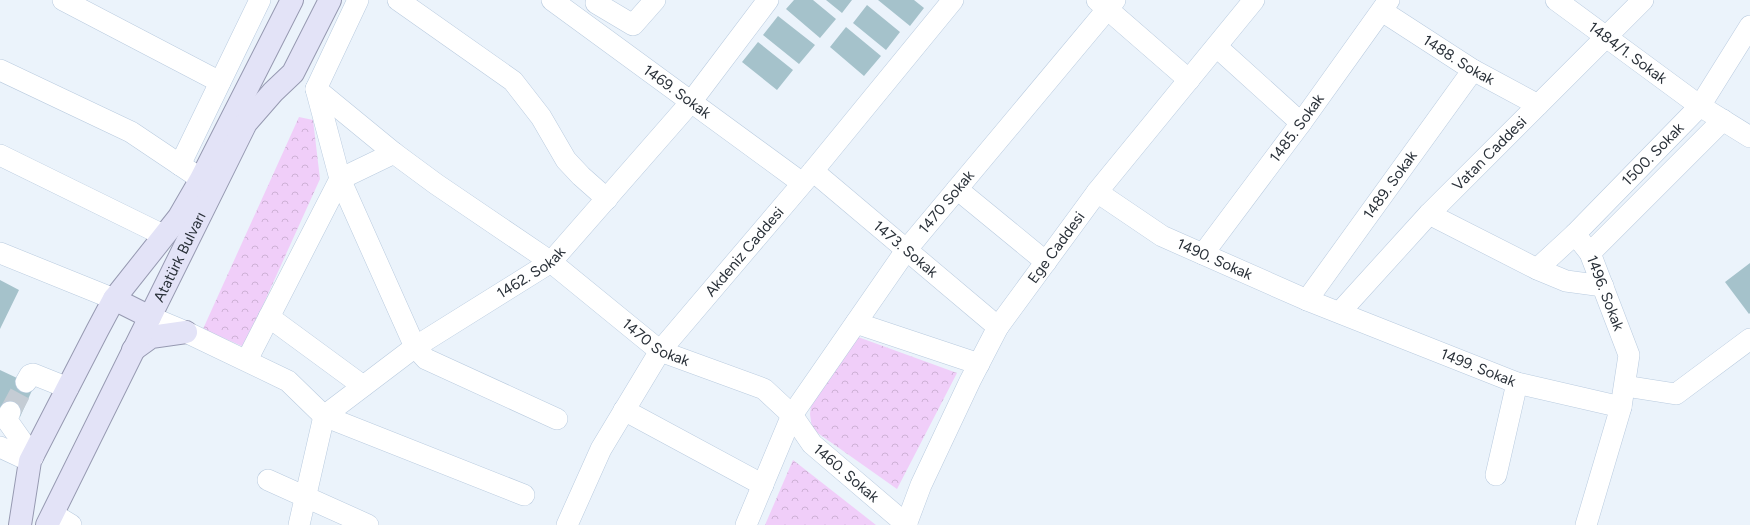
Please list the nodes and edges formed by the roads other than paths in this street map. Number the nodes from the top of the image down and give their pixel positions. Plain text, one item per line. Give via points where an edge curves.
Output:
1 (63, 0) edge
2 (292, 0) edge
3 (330, 0) edge
4 (358, 0) edge
5 (398, 0) edge
6 (552, 0) edge
7 (655, 0) edge
8 (768, 0) edge
9 (954, 0) edge
10 (1254, 0) edge
11 (1556, 0) edge
12 (1643, 0) edge
13 (597, 2) edge
14 (254, 3) edge
15 (1106, 3) edge
16 (1385, 5) edge
17 (585, 25) junction
18 (1750, 26) edge
19 (1607, 37) junction
20 (1217, 47) junction
21 (0, 70) edge
22 (1473, 70) junction
23 (1188, 80) junction
24 (220, 82) junction
25 (316, 88) junction
26 (691, 102) junction
27 (1538, 105) junction
28 (1700, 106) junction
29 (1723, 120) junction
30 (1301, 123) junction
31 (1750, 137) edge
32 (394, 153) junction
33 (0, 156) edge
34 (180, 165) junction
35 (808, 177) junction
36 (201, 179) junction
37 (340, 179) junction
38 (957, 189) junction
39 (1097, 192) junction
40 (607, 199) junction
41 (1429, 214) junction
42 (1575, 234) junction
43 (163, 235) junction
44 (907, 249) junction
45 (0, 253) edge
46 (1590, 253) junction
47 (1203, 254) junction
48 (551, 262) junction
49 (1046, 262) junction
50 (1537, 269) junction
51 (1603, 286) junction
52 (114, 299) junction
53 (1307, 300) junction
54 (1340, 312) junction
55 (150, 317) junction
56 (270, 317) junction
57 (856, 323) junction
58 (998, 327) junction
59 (186, 332) junction
60 (1750, 339) edge
61 (415, 347) junction
62 (132, 350) junction
63 (660, 351) junction
64 (247, 360) junction
65 (979, 364) junction
66 (26, 382) tunnel mouth
67 (1517, 383) junction
68 (363, 386) junction
69 (1625, 386) junction
70 (68, 388) junction
71 (1621, 407) junction
72 (624, 410) junction
73 (10, 412) tunnel mouth
74 (324, 416) junction
75 (792, 416) junction
76 (557, 419) dead end
77 (0, 447) edge
78 (31, 459) junction
79 (1496, 475) dead end
80 (268, 480) dead end
81 (763, 485) junction
82 (524, 496) dead end
83 (304, 498) junction
84 (57, 521) edge
85 (17, 522) edge
86 (299, 525) edge
87 (368, 525) edge
88 (567, 525) edge
89 (746, 525) edge
90 (906, 525) edge
91 (1586, 525) edge

1 - 24 street
2 - 36 main road, Atatürk Bulvarı
3 - 55 main road, Atatürk Bulvarı via 293,73 246,123
4 - 25 street
5 - 40 street via 513,81 542,117 566,160
6 - 17 street, 1469. Sokak
7 - 13 street via 633,26
8 - 26 street, 1462. Sokak
9 - 35 street, Akdeniz Caddesi
10 - 20 street, Ege Caddesi
11 - 19 street, 1484/1. Sokak
12 - 19 street, Vatan Caddesi
13 - 17 street
14 - 24 street
15 - 23 street
15 - 38 street, 1470 Sokak
16 - 22 street, 1488. Sokak
16 - 30 street, 1485. Sokak
17 - 26 street, 1469. Sokak
18 - 28 street, 1500. Sokak
19 - 27 street, Vatan Caddesi
19 - 28 street, 1484/1. Sokak
20 - 23 street, Ege Caddesi
20 - 30 street
21 - 34 street via 131,132
22 - 27 street, 1488. Sokak
22 - 53 street, 1489. Sokak
23 - 39 street, Ege Caddesi
24 - 34 street
25 - 32 street, 1470 Sokak
25 - 37 street
26 - 35 street, 1469. Sokak
26 - 40 street, 1462. Sokak
27 - 41 street, Vatan Caddesi
28 - 29 street, 1484/1. Sokak
28 - 42 street, 1500. Sokak
29 - 31 street, 1484/1. Sokak
29 - 46 street, 1500. Sokak
30 - 47 street, 1485. Sokak
32 - 37 street
32 - 48 street, 1470 Sokak
33 - 43 street
34 - 36 street
35 - 44 street, 1473. Sokak
35 - 63 street, Akdeniz Caddesi
36 - 43 main road, Atatürk Bulvarı via 179,217
37 - 56 street
37 - 61 street
38 - 44 street, 1470 Sokak
38 - 49 street
39 - 47 street, 1490. Sokak via 1162,236
39 - 49 street, Ege Caddesi
40 - 48 street, 1462. Sokak
41 - 50 street
41 - 54 street, Vatan Caddesi
42 - 46 street, 1496. Sokak
42 - 50 street, 1500. Sokak
43 - 52 main road, Atatürk Bulvarı
44 - 57 street, 1470 Sokak
44 - 58 street, 1473. Sokak
45 - 52 street
46 - 51 street, 1496. Sokak
47 - 53 street, 1490. Sokak
48 - 61 street, 1462. Sokak
48 - 63 street, 1470 Sokak
49 - 58 street, Ege Caddesi
50 - 51 street via 1566,281
51 - 69 street, 1496. Sokak via 1629,355
52 - 55 main road
52 - 70 main road, Atatürk Bulvarı
53 - 54 street, 1490. Sokak
54 - 67 street, 1499. Sokak
55 - 59 street
55 - 62 main road, Atatürk Bulvarı
56 - 64 street
56 - 68 street
57 - 65 street
57 - 75 street, 1470 Sokak
58 - 65 street, Ege Caddesi
59 - 62 main road via 151,337
59 - 64 street
60 - 69 street via 1676,394
61 - 68 street, 1462. Sokak
61 - 76 street via 426,359
62 - 84 main road, Atatürk Bulvarı
63 - 72 street, Akdeniz Caddesi
63 - 75 street, 1470 Sokak via 764,389
64 - 74 street via 288,381
65 - 90 street, Ege Caddesi via 921,485
66 - 70 street via 33,374
67 - 71 street, 1499. Sokak
67 - 79 street
68 - 74 street, 1462. Sokak
69 - 71 street
70 - 78 main road, Atatürk Bulvarı
71 - 91 street
72 - 81 street
72 - 88 street, Akdeniz Caddesi via 601,449
73 - 78 street via 7,418 9,423
74 - 82 street
74 - 83 street
75 - 81 street, 1470 Sokak
75 - 90 street, 1460. Sokak via 812,444
77 - 78 street
78 - 85 main road, Atatürk Bulvarı
80 - 83 street
81 - 89 street, 1470 Sokak
83 - 86 street
83 - 87 street

